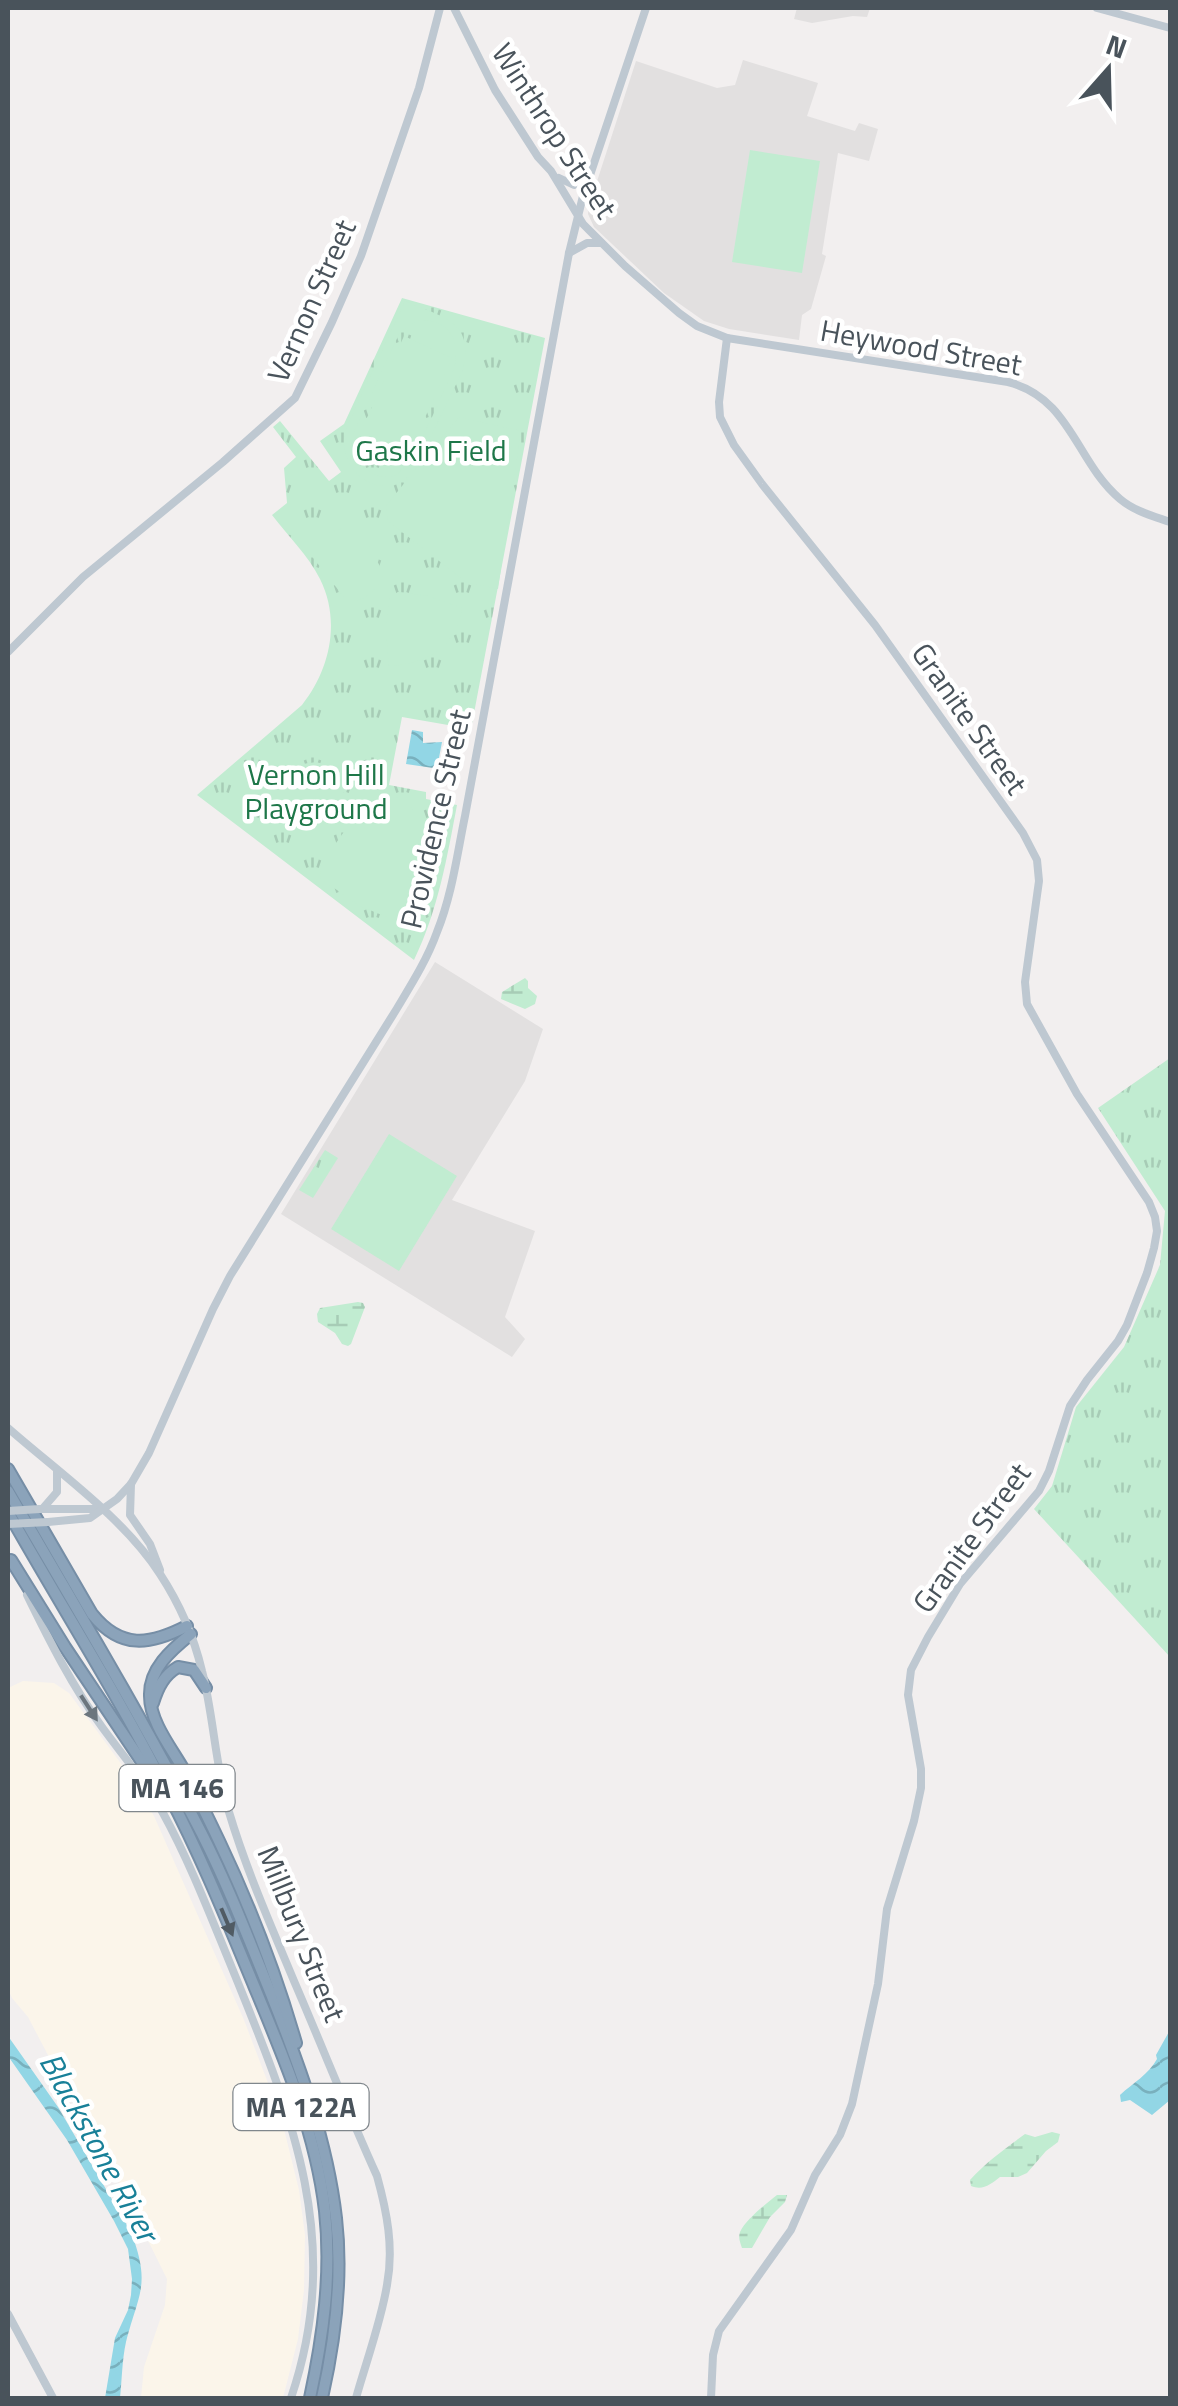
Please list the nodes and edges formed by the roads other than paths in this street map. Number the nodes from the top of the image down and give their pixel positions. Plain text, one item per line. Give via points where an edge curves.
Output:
1 (440, 8) edge
2 (646, 8) edge
3 (1098, 8) edge
4 (455, 11) edge
5 (1170, 28) edge
6 (434, 30) junction
7 (551, 171) junction
8 (590, 176) junction
9 (579, 214) junction
10 (601, 243) junction
11 (569, 253) junction
12 (727, 338) junction
13 (1170, 522) edge
14 (8, 652) edge
15 (8, 1428) edge
16 (8, 1469) edge
17 (56, 1470) junction
18 (131, 1484) junction
19 (8, 1491) edge
20 (40, 1509) junction
21 (102, 1509) junction
22 (8, 1512) edge
23 (8, 1524) edge
24 (9, 1558) edge
25 (161, 1575) junction
26 (189, 1630) junction
27 (206, 1688) junction
28 (151, 1709) junction
29 (188, 1832) junction
30 (311, 2102) junction
31 (8, 2314) edge
32 (52, 2398) edge
33 (290, 2398) edge
34 (310, 2398) edge
35 (322, 2398) edge
36 (356, 2398) edge
37 (711, 2398) edge

1 - 6 street, Vernon Street
2 - 8 street, Providence Street
3 - 5 street
4 - 6 street
4 - 7 street, Winthrop Street via 495,90
6 - 14 street, Vernon Street via 360,256 295,398 83,577
7 - 8 street via 573,185
7 - 9 street, Winthrop Street
8 - 9 street, Providence Street
9 - 10 street, Winthrop Street
9 - 11 street, Providence Street
10 - 11 street
10 - 12 street, Winthrop Street via 679,313
11 - 18 street, Providence Street via 438,932 230,1276
12 - 13 street, Heywood Street via 1030,389 1054,408 1116,495
12 - 37 street, Granite Street via 719,402 734,445 884,638 1034,852 1039,881 1027,1004 1149,1202 1156,1231 1127,1325 1070,1406 1045,1479 960,1584 911,1670 919,1803 890,1894 852,2104 790,2230 719,2331
15 - 17 street, Millbury Street
16 - 26 highway via 106,1630 150,1641
17 - 20 street via 57,1492
17 - 21 street, Millbury Street
18 - 21 street, Providence Street
18 - 25 street via 129,1511
19 - 30 highway, MA 146 via 204,1837
20 - 21 street
20 - 22 street, bridge
21 - 23 street, bridge via 83,1520
21 - 25 street, Millbury Street
22 - 29 highway, MA 146
24 - 29 highway, MA 122A
24 -> 33 street via 74,1684 165,1815 294,2134 312,2224 314,2281
25 - 26 street, Millbury Street
26 - 27 street, Millbury Street
26 - 28 highway via 156,1672
27 - 28 highway via 194,1670 178,1666 162,1682
27 - 36 street, Millbury Street via 230,1816 385,2209 387,2287
28 - 30 highway, MA 122A via 254,1921
29 -> 34 highway, MA 122A via 274,2034 316,2157 327,2284
30 - 35 highway, MA 122A via 330,2172 339,2267
31 - 32 street

